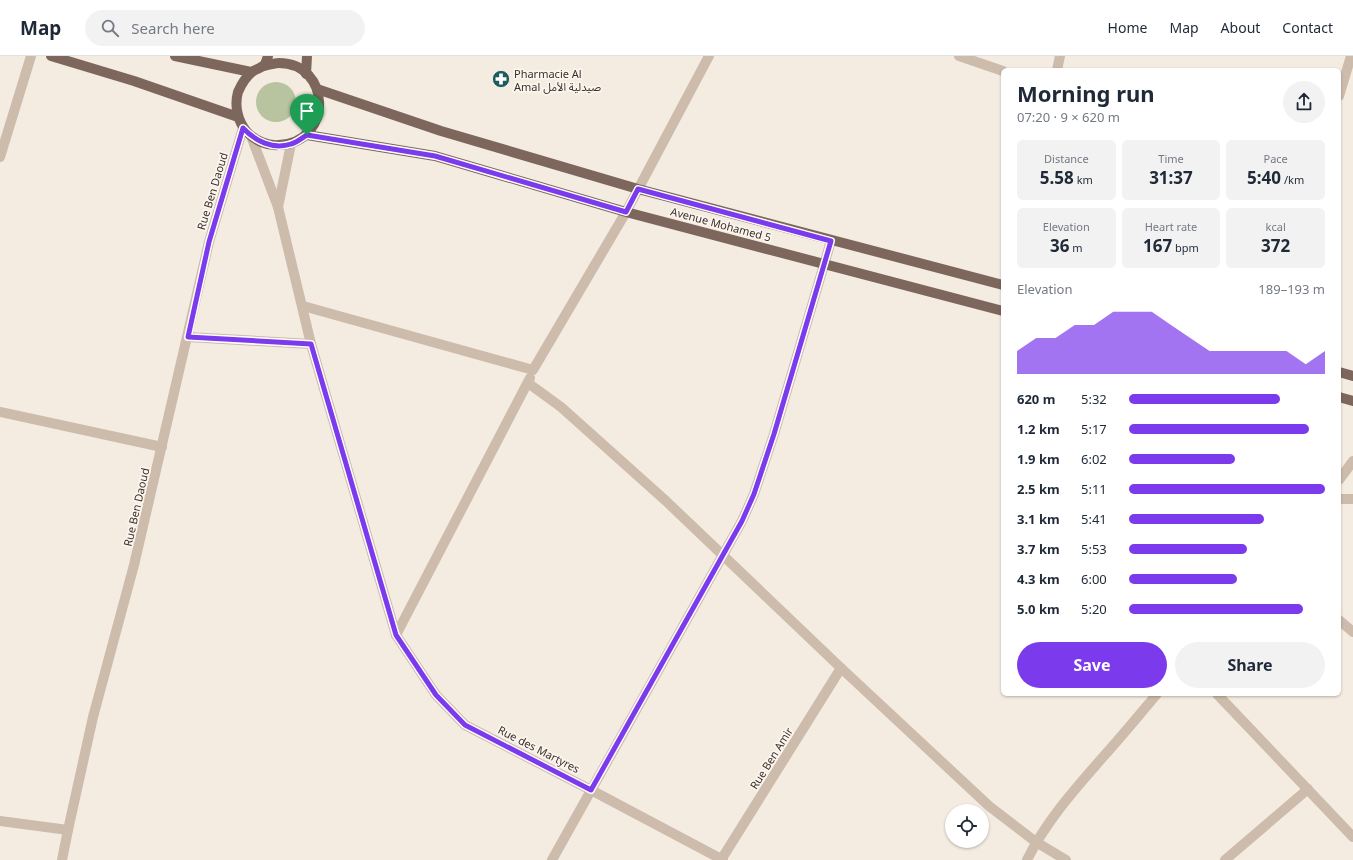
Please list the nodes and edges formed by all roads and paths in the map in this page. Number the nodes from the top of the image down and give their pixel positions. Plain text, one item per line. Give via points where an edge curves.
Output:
1 (31, 56) edge
2 (51, 56) edge
3 (175, 56) edge
4 (268, 56) edge
5 (307, 56) edge
6 (709, 56) edge
7 (959, 56) edge
8 (1060, 56) edge
9 (1351, 56) edge
10 (264, 66) junction
11 (1057, 68) edge
12 (1001, 70) edge
13 (251, 72) junction
14 (306, 74) junction
15 (317, 89) junction
16 (1341, 89) edge
17 (238, 117) junction
18 (243, 128) junction
19 (307, 135) junction
20 (251, 136) junction
21 (291, 144) junction
22 (0, 157) edge
23 (638, 189) junction
24 (278, 206) junction
25 (626, 212) junction
26 (831, 241) junction
27 (825, 263) junction
28 (1001, 284) edge
29 (303, 306) junction
30 (1001, 310) edge
31 (188, 337) junction
32 (311, 344) junction
33 (533, 370) junction
34 (1341, 373) edge
35 (1353, 376) edge
36 (528, 383) junction
37 (1341, 398) edge
38 (1353, 401) edge
39 (0, 412) edge
40 (162, 447) junction
41 (1353, 461) edge
42 (1341, 477) edge
43 (1341, 499) edge
44 (1353, 499) edge
45 (724, 555) junction
46 (1341, 622) edge
47 (1353, 632) edge
48 (396, 635) junction
49 (841, 668) junction
50 (1155, 696) edge
51 (1219, 696) edge
52 (1308, 789) junction
53 (591, 790) junction
54 (3, 821) edge
55 (68, 830) junction
56 (1353, 836) edge
57 (1036, 842) junction
58 (62, 860) edge
59 (552, 860) edge
60 (722, 860) edge
61 (1026, 860) edge
62 (1066, 860) edge
63 (1225, 860) edge

1 - 22 street
2 - 17 main road
3 - 13 main road
4 - 10 main road
5 - 14 main road
6 - 23 street
7 - 12 street
8 - 11 street
9 - 16 street
10 - 13 main road
10 - 14 main road via 279,63 294,66
13 - 17 main road via 238,93
14 - 15 main road
15 - 19 main road via 320,106 316,121
15 - 23 main road, Avenue Mohamed 5 via 442,132
17 - 18 main road
18 - 20 main road
18 - 31 street, Rue Ben Daoud via 209,242
19 - 21 main road
19 - 25 main road, Avenue Mohamed 5 via 435,156
20 - 21 main road via 270,146
20 - 24 street, Rue des Martyres
21 - 24 street
23 - 25 street
23 - 26 main road, Avenue Mohamed 5
24 - 29 street, Rue des Martyres
25 - 27 main road, Avenue Mohamed 5
25 - 33 street
26 - 27 street
26 - 28 main road, Avenue Mohamed 5
27 - 30 main road, Avenue Mohamed 5
27 - 45 street via 754,494
29 - 32 street, Rue des Martyres
29 - 33 street
31 - 32 street
31 - 40 street, Rue Ben Daoud
32 - 48 street, Rue des Martyres
33 - 36 street
34 - 35 main road
36 - 45 street via 571,416
36 - 48 street
37 - 38 main road
39 - 40 street
40 - 55 street, Rue Ben Daoud via 134,565 93,717
41 - 42 street
43 - 44 street
45 - 49 street
45 - 53 street
46 - 47 street
48 - 53 street, Rue des Martyres via 436,695 465,725
49 - 57 street via 989,806
49 - 60 street, Rue Ben Amir
50 - 57 street via 1078,786
51 - 52 street
52 - 56 street
52 - 63 street
53 - 59 street
53 - 60 street, Rue des Martyres
54 - 55 street
55 - 58 street, Rue Ben Daoud
57 - 61 street
57 - 62 street

